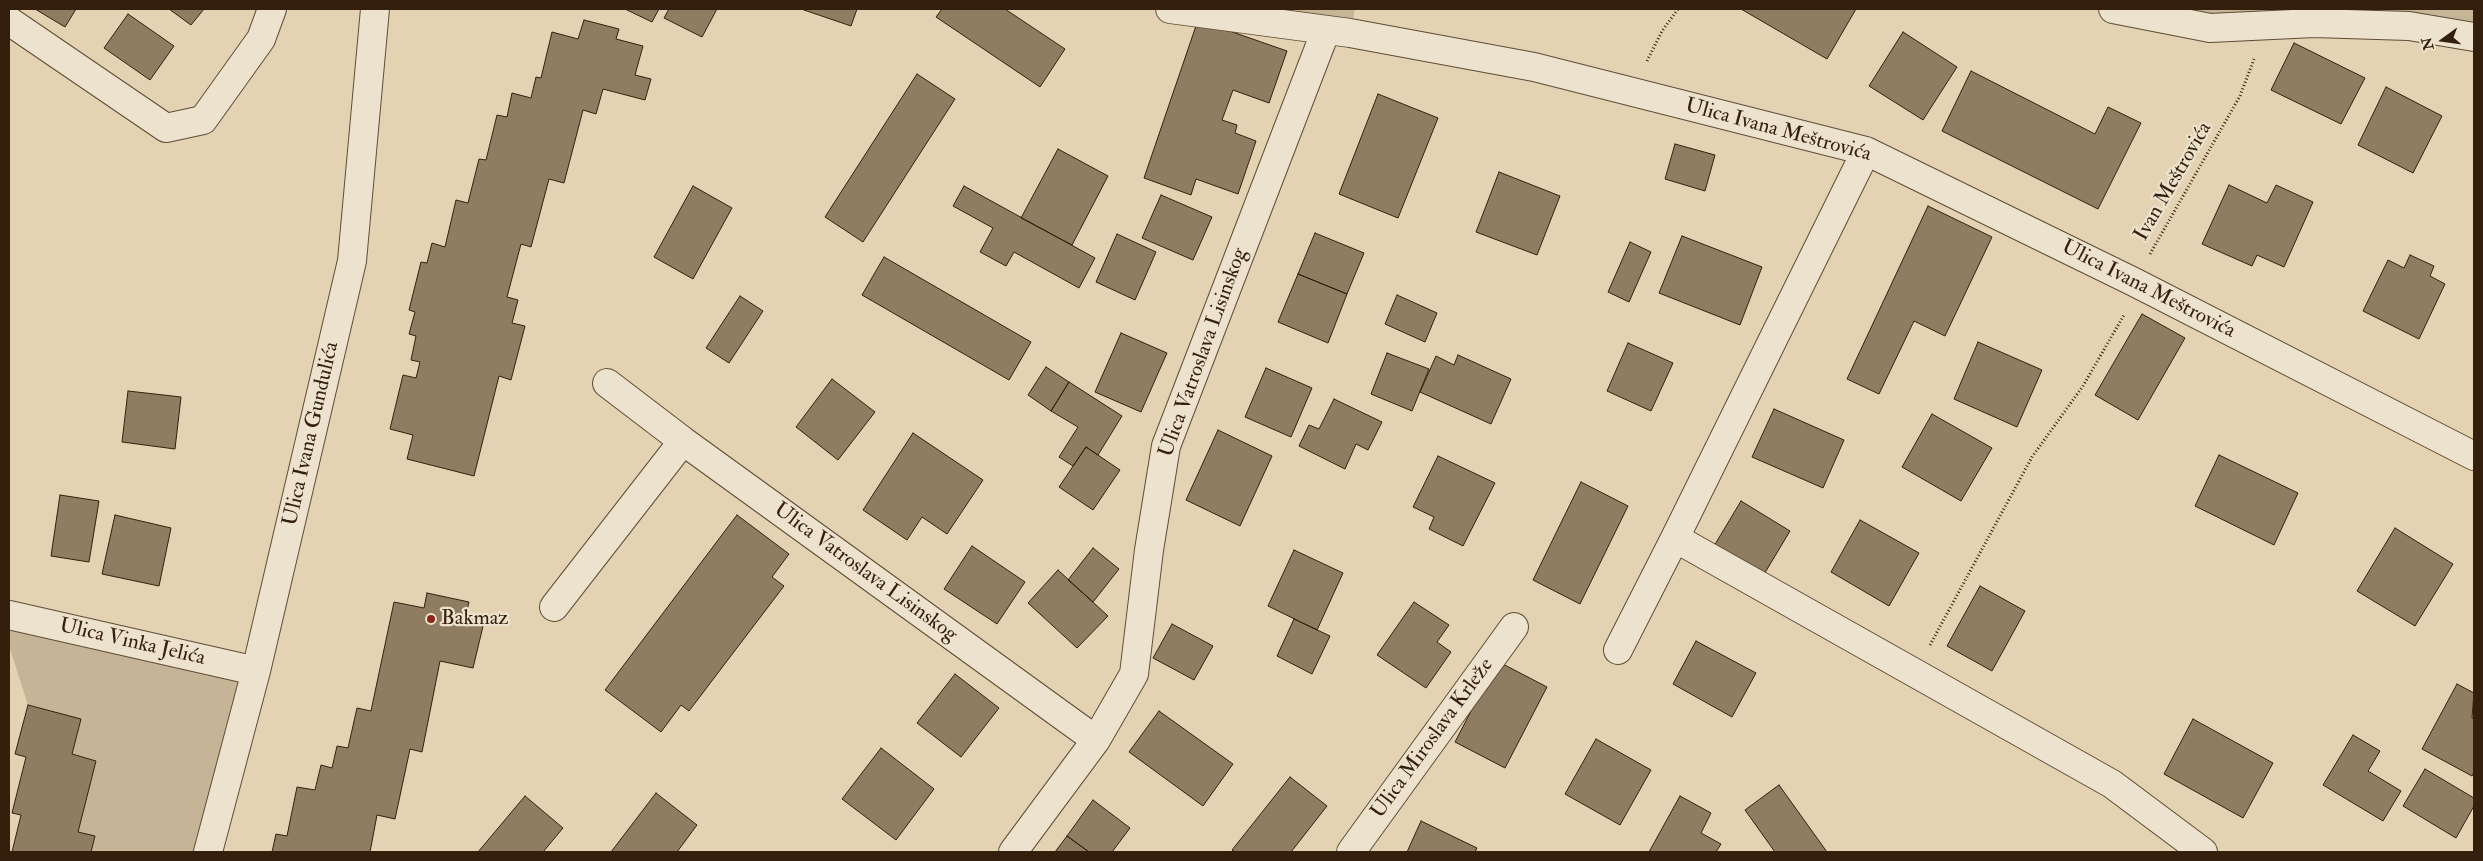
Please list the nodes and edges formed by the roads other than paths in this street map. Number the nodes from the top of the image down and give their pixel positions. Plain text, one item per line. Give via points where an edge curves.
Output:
1 (272, 9) edge
2 (375, 9) edge
3 (1170, 9) edge
4 (2113, 9) edge
5 (2432, 9) edge
6 (1274, 16) edge
7 (9, 20) edge
8 (2409, 26) junction
9 (1326, 30) junction
10 (2474, 37) edge
11 (1866, 151) junction
12 (607, 383) dead end
13 (683, 441) junction
14 (2474, 456) edge
15 (1675, 538) junction
16 (554, 607) dead end
17 (9, 615) edge
18 (1514, 627) dead end
19 (1618, 650) dead end
20 (256, 671) junction
21 (1096, 740) junction
22 (208, 852) edge
23 (1013, 852) edge
24 (1351, 852) edge
25 (2203, 852) edge

1 - 7 street via 261,39 203,120 166,128
2 - 20 street, Ulica Ivana Gundulića via 352,261
3 - 6 street, Ulica Ivana Meštrovića
4 - 8 street via 2210,28 2314,23
5 - 8 street
6 - 9 street, Ulica Ivana Meštrovića
8 - 10 street
9 - 11 street, Ulica Ivana Meštrovića via 1534,67
9 - 21 street, Ulica Vatroslava Lisinskog via 1166,446 1134,674
11 - 14 street, Ulica Ivana Meštrovića via 2134,282
11 - 15 street
12 - 13 street, Ulica Vatroslava Lisinskog
13 - 16 street
13 - 21 street, Ulica Vatroslava Lisinskog
15 - 19 street
15 - 25 street via 2112,784
17 - 20 street, Ulica Vinka Jelića
18 - 24 street, Ulica Miroslava Krleže
20 - 22 street, Ulica Ivana Gundulića
21 - 23 street, Ulica Vatroslava Lisinskog

